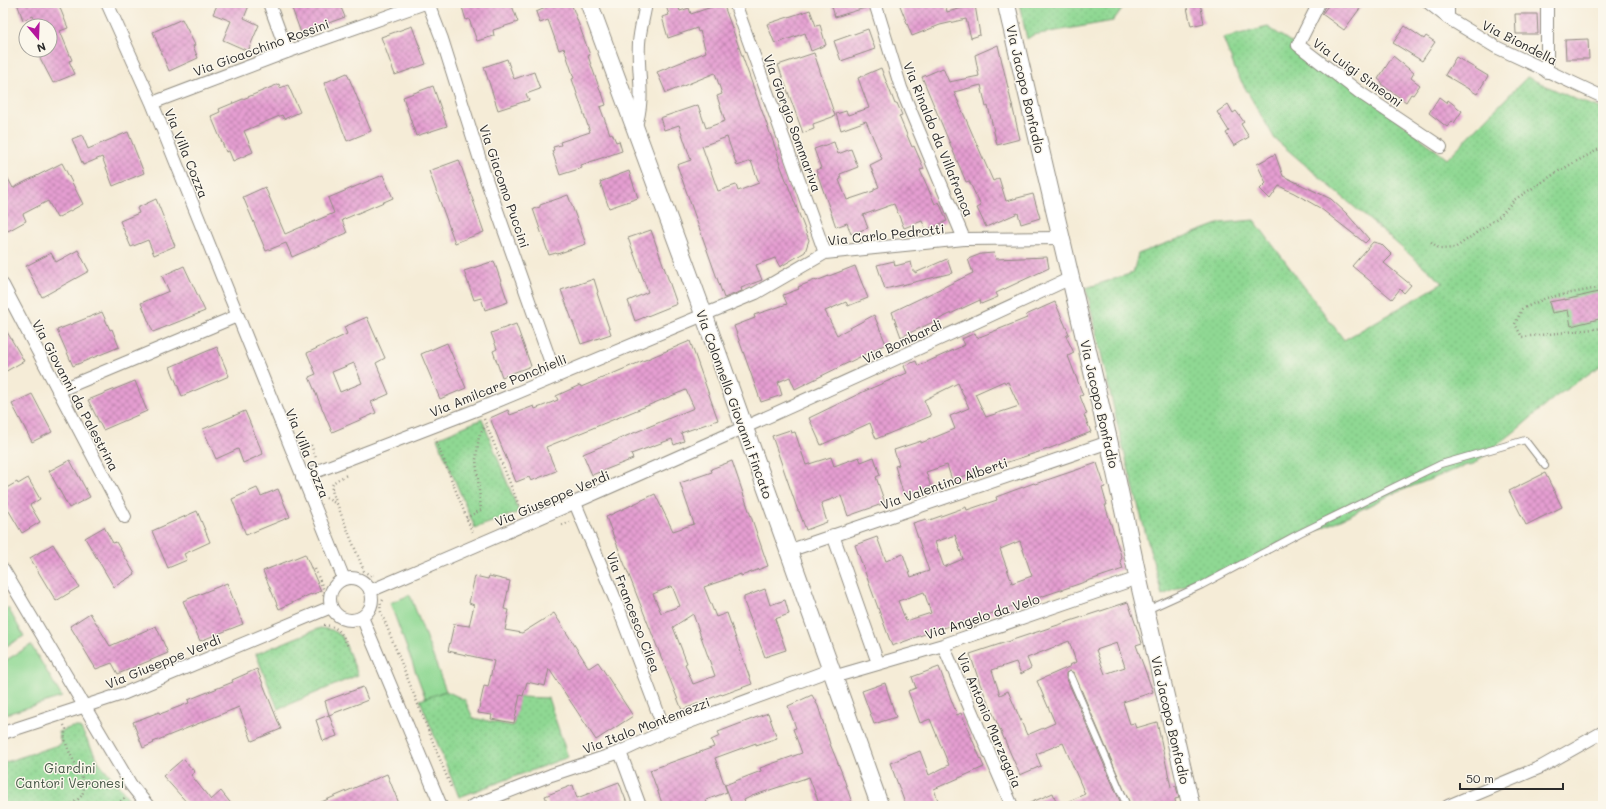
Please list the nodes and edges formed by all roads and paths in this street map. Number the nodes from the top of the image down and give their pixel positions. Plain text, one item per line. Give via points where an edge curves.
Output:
1 (107, 3) edge
2 (269, 3) edge
3 (425, 3) edge
4 (428, 3) edge
5 (588, 3) edge
6 (646, 3) edge
7 (735, 3) edge
8 (875, 3) edge
9 (1006, 3) edge
10 (1319, 3) edge
11 (1429, 3) edge
12 (1448, 3) edge
13 (1547, 3) edge
14 (1448, 18) junction
15 (287, 52) junction
16 (1547, 72) junction
17 (1603, 98) edge
18 (152, 103) junction
19 (635, 128) junction
20 (1442, 147) dead end
21 (1603, 147) edge
22 (1061, 238) junction
23 (964, 239) junction
24 (1431, 242) dead end
25 (825, 253) junction
26 (1070, 278) junction
27 (3, 285) edge
28 (1603, 287) edge
29 (6, 299) edge
30 (704, 315) junction
31 (237, 316) junction
32 (1603, 328) edge
33 (556, 377) junction
34 (58, 391) junction
35 (480, 418) dead end
36 (486, 425) junction
37 (744, 428) junction
38 (441, 434) dead end
39 (1109, 442) junction
40 (1545, 466) dead end
41 (316, 472) junction
42 (351, 473) dead end
43 (302, 477) junction
44 (575, 503) junction
45 (337, 504) junction
46 (528, 511) dead end
47 (522, 513) junction
48 (515, 516) dead end
49 (124, 517) dead end
50 (466, 518) junction
51 (480, 531) dead end
52 (833, 535) junction
53 (788, 551) junction
54 (3, 569) edge
55 (315, 569) dead end
56 (374, 575) dead end
57 (1138, 578) junction
58 (344, 580) junction
59 (370, 591) junction
60 (388, 596) dead end
61 (322, 598) dead end
62 (331, 607) junction
63 (1146, 611) junction
64 (362, 617) junction
65 (322, 625) dead end
66 (943, 645) junction
67 (348, 647) dead end
68 (878, 663) junction
69 (831, 674) junction
70 (1070, 675) dead end
71 (86, 707) junction
72 (61, 715) junction
73 (665, 732) junction
74 (1603, 732) edge
75 (3, 733) edge
76 (620, 752) junction
77 (451, 787) dead end
78 (65, 806) edge
79 (148, 806) edge
80 (441, 806) edge
81 (472, 806) edge
82 (640, 806) edge
83 (880, 806) edge
84 (1012, 806) edge
85 (1127, 806) edge
86 (1191, 806) edge
87 (1448, 806) edge

1 - 18 street, Via Villa Cozza
2 - 15 street
3 - 15 street, Via Gioacchino Rossini
4 - 33 street, Via Giacomo Puccini via 442,39 486,179
5 - 19 main road, Via Colonnello Giovanni Fincato
6 - 19 street via 639,43 642,97
7 - 25 street, Via Giorgio Sommariva
8 - 23 street, Via Rinaldo da Villafranca via 902,88
9 - 22 main road, Via Jacopo Bonfadio
10 - 20 street, Via Luigi Simeoni via 1298,45 1359,92
11 - 14 street, Via Biondella
12 - 14 street
13 - 16 street
14 - 16 street, Via Biondella via 1496,47
15 - 18 street, Via Gioacchino Rossini
16 - 17 street, Via Biondella
18 - 31 street, Via Villa Cozza
19 - 30 main road, Via Colonnello Giovanni Fincato
21 - 24 path via 1514,200 1500,216 1455,248 1440,249
22 - 23 street, Via Carlo Pedrotti
22 - 26 main road, Via Jacopo Bonfadio
23 - 25 street, Via Carlo Pedrotti
25 - 30 street, Via Carlo Pedrotti via 756,293
26 - 37 street, Via Bombardi
26 - 39 main road, Via Jacopo Bonfadio
27 - 29 street, Via Giovanni da Palestrina
28 - 32 path via 1546,298 1522,309 1516,324 1522,337
29 - 34 street, Via Giovanni da Palestrina
30 - 33 street, Via Amilcare Ponchielli
30 - 37 main road, Via Colonnello Giovanni Fincato
31 - 34 street
31 - 43 street, Via Villa Cozza
33 - 41 street, Via Amilcare Ponchielli
34 - 49 street, Via Giovanni da Palestrina
35 - 36 path via 483,417
36 - 47 path
36 - 50 path via 479,436 476,460 481,510
37 - 44 street, Via Giuseppe Verdi
37 - 53 main road, Via Colonnello Giovanni Fincato
38 - 50 path via 434,437
39 - 52 street, Via Valentino Alberti
39 - 57 main road, Via Jacopo Bonfadio
40 - 63 lane via 1526,440 1441,464
41 - 43 street, Via Amilcare Ponchielli
41 - 45 path via 326,498
42 - 45 path via 332,484
43 - 58 street, Via Villa Cozza
44 - 59 street, Via Giuseppe Verdi
44 - 73 street, Via Francesco Cilea via 615,599
45 - 56 path via 364,571
46 - 47 path
47 - 48 path
50 - 51 path via 473,534
52 - 53 street, Via Valentino Alberti
52 - 68 street
53 - 69 main road, Via Colonnello Giovanni Fincato
54 - 71 street
55 - 61 path via 325,593
57 - 63 main road, Via Jacopo Bonfadio
57 - 66 street, Via Angelo da Velo
58 - 59 street via 356,579
58 - 62 street via 332,590
59 - 64 street via 371,606
60 - 77 path via 380,605 381,612
62 - 64 street via 340,618 355,620
62 - 71 street, Via Giuseppe Verdi
63 - 86 main road, Via Jacopo Bonfadio
64 - 80 street
65 - 67 path via 342,633
66 - 68 street, Via Angelo da Velo
66 - 84 street, Via Antonio Marzagaia
68 - 69 street, Via Angelo da Velo
69 - 73 street, Via Italo Montemezzi
69 - 83 main road, Via Colonnello Giovanni Fincato
70 - 85 lane
71 - 72 street, Via Giuseppe Verdi
71 - 79 street via 131,785
72 - 75 street, Via Giuseppe Verdi
72 - 78 path via 66,729 64,735 67,748 84,782 83,792 77,801
73 - 76 street, Via Italo Montemezzi
74 - 87 street via 1540,768
76 - 81 street, Via Italo Montemezzi
76 - 82 street

